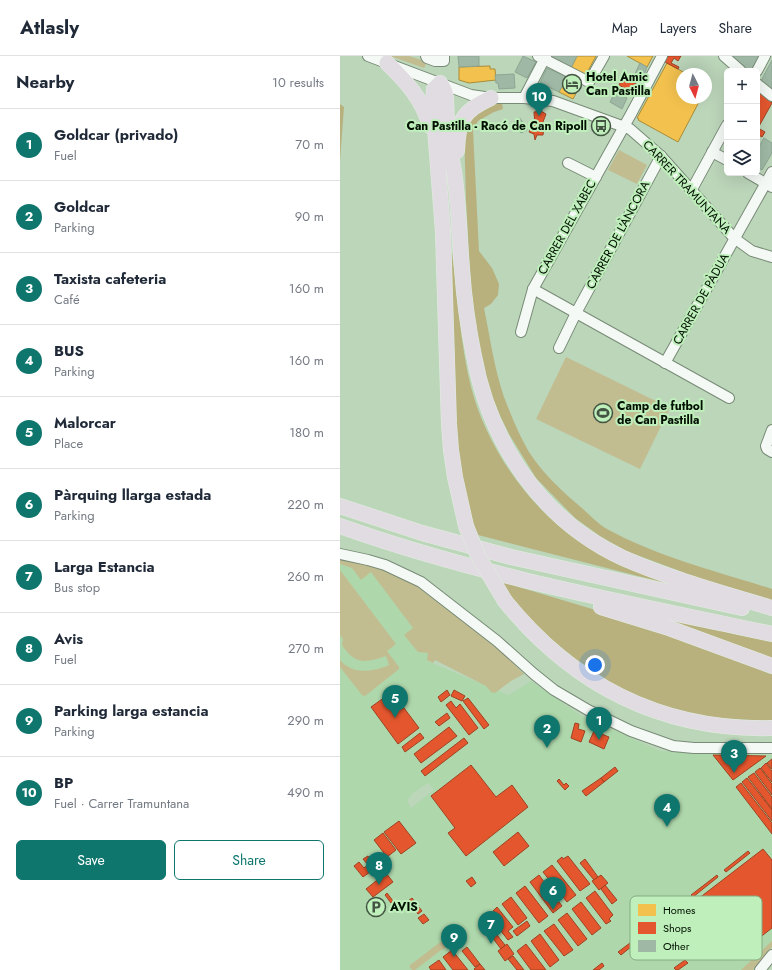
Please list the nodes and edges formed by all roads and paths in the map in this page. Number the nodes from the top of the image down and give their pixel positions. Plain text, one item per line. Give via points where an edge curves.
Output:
1 (368, 56) edge
2 (426, 56) edge
3 (444, 56) edge
4 (604, 56) edge
5 (662, 56) edge
6 (724, 56) edge
7 (765, 56) edge
8 (543, 57) edge
9 (387, 63) junction
10 (738, 68) edge
11 (759, 68) edge
12 (440, 83) junction
13 (760, 86) edge
14 (772, 96) edge
15 (491, 98) junction
16 (524, 98) junction
17 (624, 126) junction
18 (724, 130) edge
19 (712, 152) junction
20 (661, 156) junction
21 (724, 158) edge
22 (568, 162) dead end
23 (438, 169) junction
24 (772, 172) edge
25 (753, 176) edge
26 (596, 177) junction
27 (456, 184) junction
28 (769, 185) edge
29 (691, 190) junction
30 (734, 238) junction
31 (772, 257) edge
32 (533, 289) junction
33 (576, 313) junction
34 (521, 332) dead end
35 (560, 348) dead end
36 (665, 363) junction
37 (729, 398) dead end
38 (772, 430) edge
39 (772, 452) edge
40 (340, 506) edge
41 (340, 526) edge
42 (340, 554) edge
43 (531, 581) junction
44 (772, 608) edge
45 (772, 614) edge
46 (772, 634) edge
47 (772, 666) edge
48 (772, 728) edge
49 (772, 748) edge
50 (772, 955) edge
51 (760, 970) edge

1 - 9 street, CARRER TRAMUNTANA
2 - 3 street via 435,61 444,61
4 - 8 street via 589,82
5 - 17 street
6 - 10 street
7 - 11 street
8 - 16 street
9 - 12 street, CARRER TRAMUNTANA
9 - 23 highway via 408,84 422,106 430,124
12 - 15 street, CARRER TRAMUNTANA via 471,95
12 - 23 highway via 434,89 433,96
12 - 27 highway via 445,92
13 - 14 street
15 - 16 street, CARRER TRAMUNTANA
15 - 27 highway via 469,110 461,123
16 - 17 street, CARRER TRAMUNTANA via 553,101
17 - 20 street, CARRER TRAMUNTANA
17 - 26 street, CARRER DEL XABEC
18 - 19 street
19 - 21 street
19 - 29 street
20 - 29 street, CARRER TRAMUNTANA
20 - 33 street, CARRER DE L'ÀNCORA
22 - 26 street
23 - 48 highway, bridge via 443,232 451,450 466,526 478,556 505,601 533,633 569,665 603,687 626,699 684,719 734,727
24 - 28 street, CARRER DE PÀDUA
25 - 28 street
26 - 32 street, CARRER DEL XABEC
27 - 44 highway via 465,298 481,387 493,423 510,455 536,492 569,524 622,557 658,572
28 - 30 street, CARRER DE PÀDUA
29 - 30 street, CARRER TRAMUNTANA
30 - 31 street, CARRER TRAMUNTANA via 752,251
30 - 36 street, CARRER DE PÀDUA
32 - 33 street
32 - 34 street, CARRER DEL XABEC
33 - 35 street, CARRER DE L'ÀNCORA
33 - 36 street
36 - 37 street
38 - 39 street via 766,446
40 - 45 highway via 430,535 511,557
41 - 43 highway via 426,554
42 - 49 street via 385,565 421,582 497,641 554,690 631,732 673,746
43 - 46 highway
43 - 47 highway via 559,595 636,617
50 - 51 street

